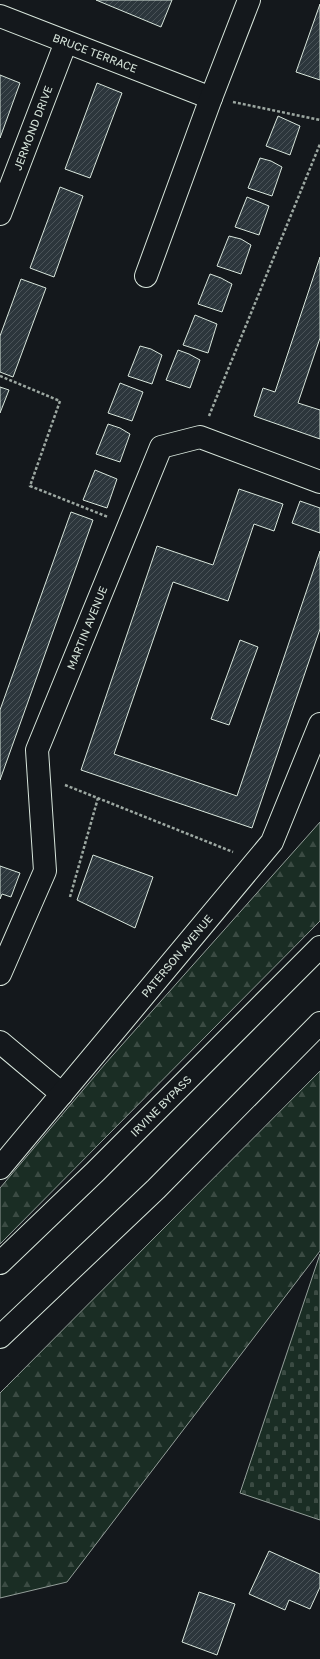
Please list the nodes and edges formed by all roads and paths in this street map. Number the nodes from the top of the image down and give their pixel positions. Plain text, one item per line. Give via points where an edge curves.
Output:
1 (248, 0) edge
2 (0, 16) edge
3 (66, 42) junction
4 (211, 98) junction
5 (320, 120) edge
6 (320, 144) edge
7 (0, 214) edge
8 (146, 276) dead end
9 (0, 376) edge
10 (200, 437) junction
11 (320, 482) edge
12 (129, 526) junction
13 (320, 724) edge
14 (65, 785) dead end
15 (98, 798) junction
16 (256, 861) junction
17 (70, 898) dead end
18 (320, 947) edge
19 (0, 974) edge
20 (320, 1023) edge
21 (0, 1042) edge
22 (62, 1094) junction
23 (0, 1168) edge
24 (0, 1263) edge
25 (0, 1337) edge

1 - 4 main road
2 - 3 main road, BRUCE TERRACE
3 - 4 main road, BRUCE TERRACE
3 - 7 main road, JERMOND DRIVE
4 - 5 path
4 - 8 main road
6 - 10 path
9 - 12 path via 60,401 30,486
10 - 11 main road
10 - 12 main road, MARTIN AVENUE via 161,447
12 - 19 main road, MARTIN AVENUE via 37,750 45,871
13 - 16 main road, PATERSON AVENUE via 272,842
14 - 15 path
15 - 16 path
15 - 17 path
16 - 22 main road, PATERSON AVENUE
18 - 24 main road, IRVINE BYPASS via 95,1172
20 - 25 main road via 156,1189
21 - 22 main road
22 - 23 main road, PATERSON AVENUE

